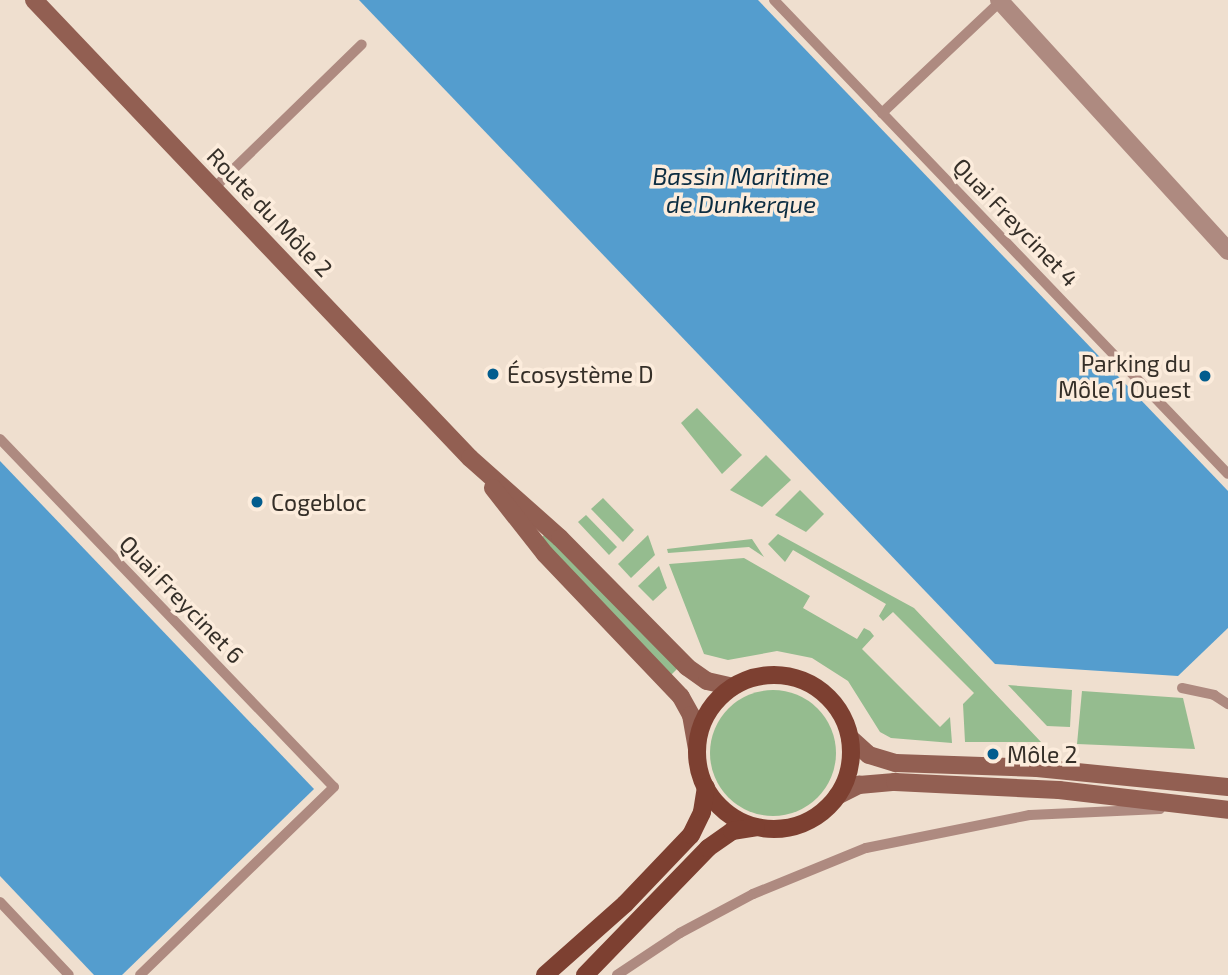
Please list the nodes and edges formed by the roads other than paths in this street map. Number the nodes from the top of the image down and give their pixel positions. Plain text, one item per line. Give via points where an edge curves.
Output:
1 (34, 0) edge
2 (774, 0) edge
3 (1000, 0) edge
4 (362, 44) dead end
5 (882, 113) junction
6 (214, 188) junction
7 (1228, 251) edge
8 (0, 439) edge
9 (470, 458) junction
10 (1228, 474) edge
11 (732, 687) junction
12 (1182, 688) dead end
13 (1228, 704) edge
14 (850, 738) junction
15 (697, 748) junction
16 (706, 787) junction
17 (1228, 787) edge
18 (837, 796) junction
19 (1220, 810) edge
20 (758, 827) junction
21 (0, 902) edge
22 (69, 975) edge
23 (140, 975) edge
24 (545, 975) edge
25 (585, 975) edge
26 (617, 975) edge

1 - 6 main road, Route du Môle 2
2 - 5 lane, Quai Freycinet 4
3 - 5 lane
3 - 7 street
4 - 6 lane
5 - 10 lane, Quai Freycinet 4
6 - 9 main road, Route du Môle 2
8 - 23 lane, Quai Freycinet 6 via 334,787
9 - 11 main road, Route du Môle 2 via 560,538 687,667 707,681
9 - 15 main road, Route du Môle 2 via 540,548 681,696 691,715
11 - 14 main road via 769,675 808,682 838,709
11 - 15 main road via 709,710
12 - 13 lane via 1214,695
14 - 17 main road via 869,755 897,763 1047,769
14 - 18 main road via 849,768
15 - 16 main road
16 - 20 main road via 724,811
16 - 24 main road via 702,813 691,835 625,904
18 - 19 main road via 859,785 895,782 1059,790
18 - 20 main road via 806,822 783,828
19 - 26 lane via 1030,815 891,841 780,881 697,923
20 - 25 main road via 732,831 708,848
21 - 22 lane

